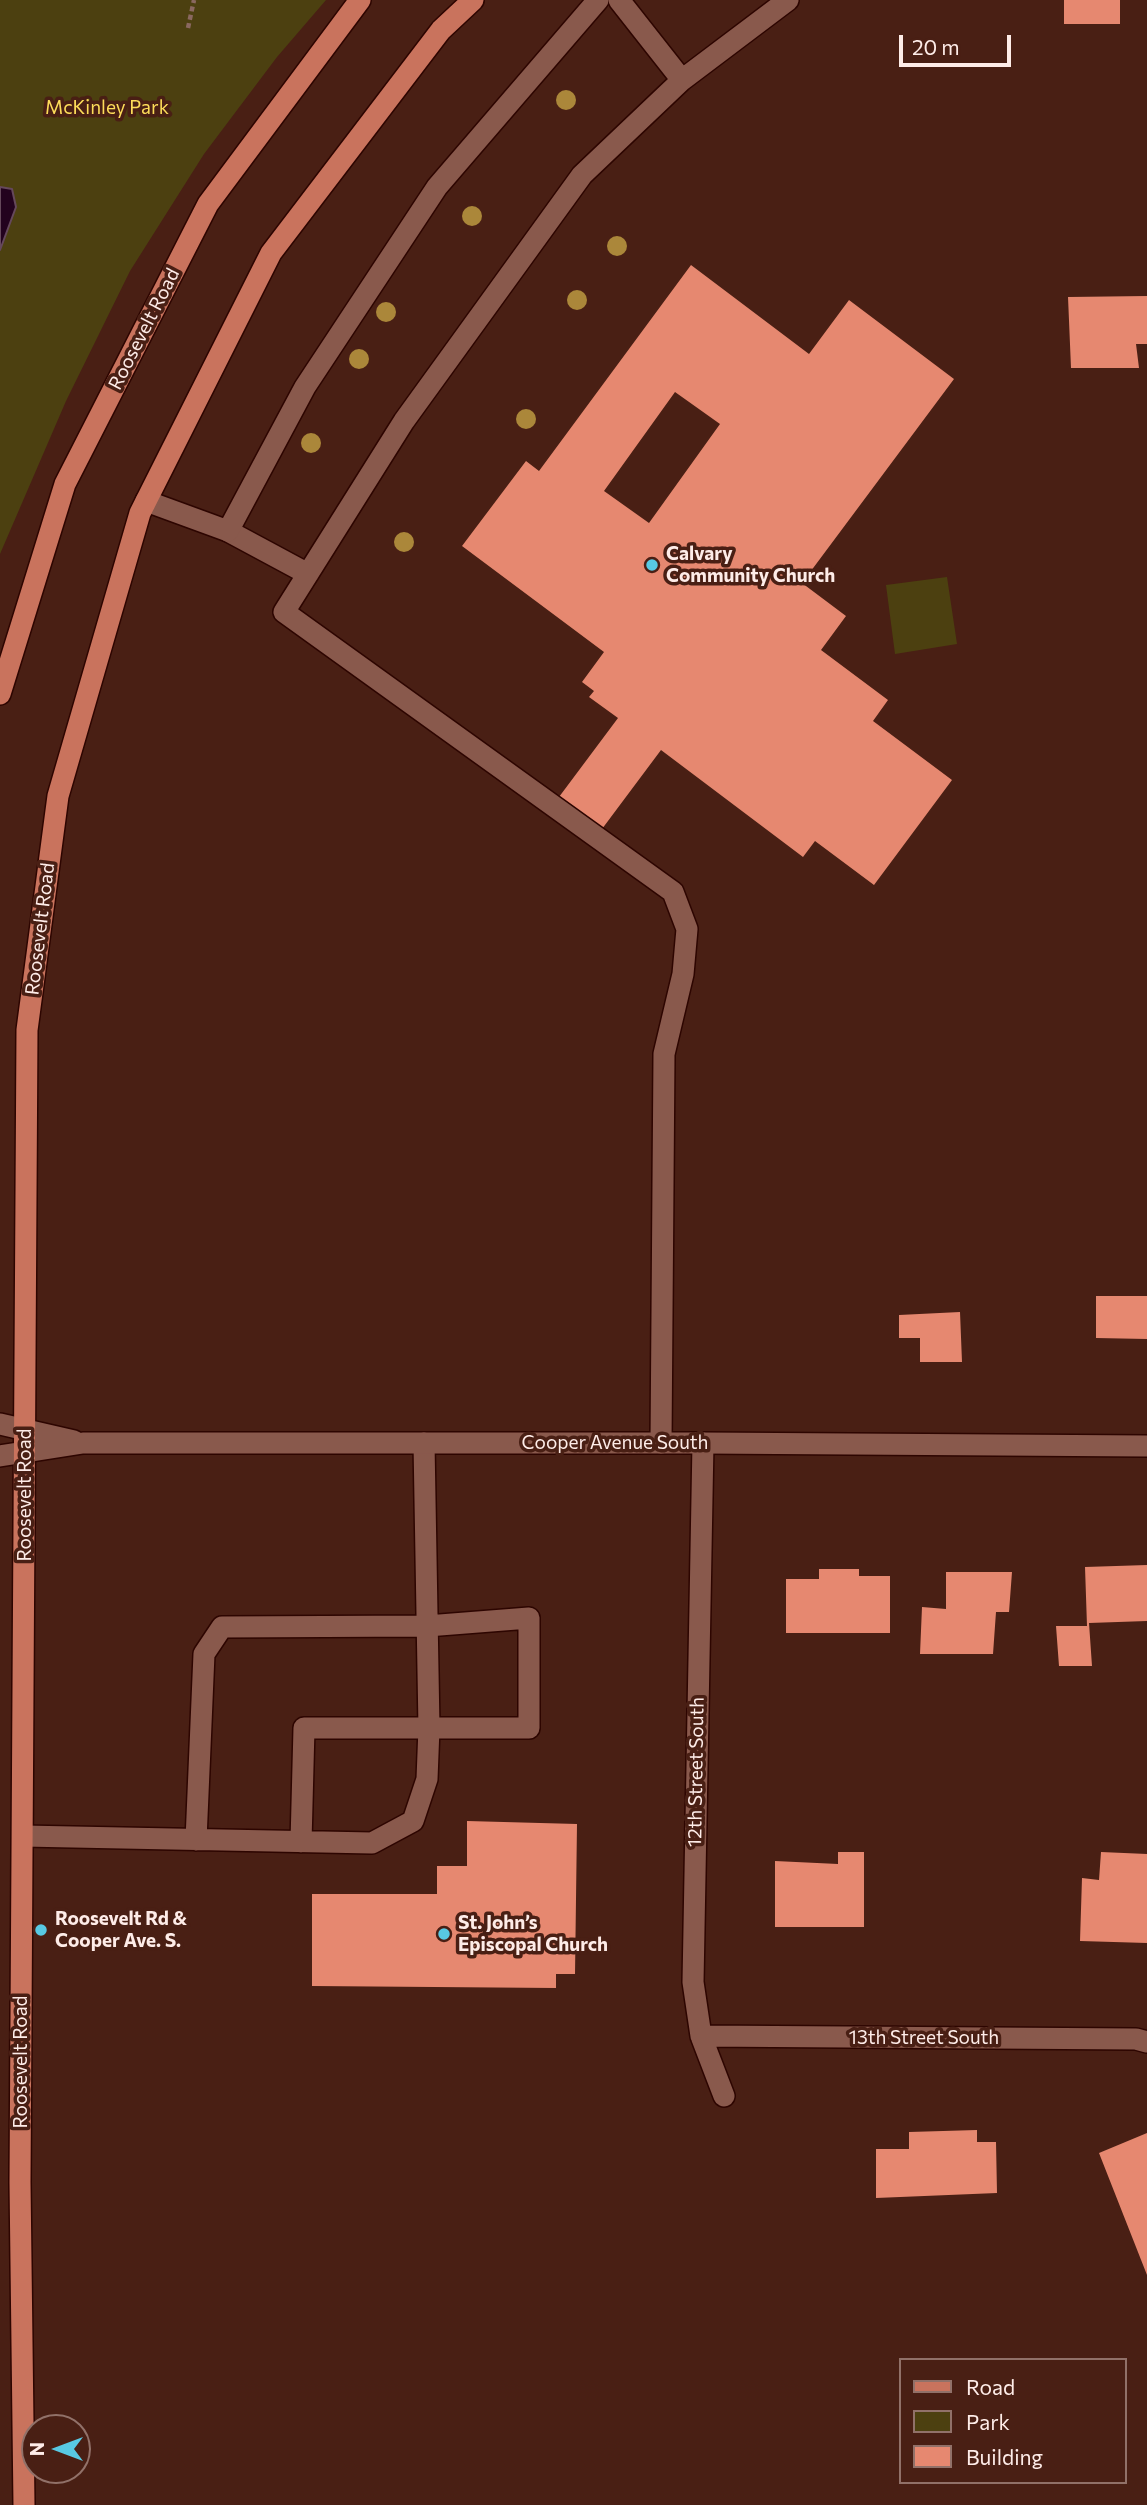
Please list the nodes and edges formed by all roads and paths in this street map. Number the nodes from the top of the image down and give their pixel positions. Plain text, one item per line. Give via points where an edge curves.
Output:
1 (194, 0) edge
2 (360, 0) edge
3 (473, 0) edge
4 (598, 0) edge
5 (619, 0) edge
6 (788, 0) edge
7 (188, 28) dead end
8 (682, 80) junction
9 (146, 501) junction
10 (228, 531) junction
11 (308, 575) junction
12 (0, 694) edge
13 (0, 1424) edge
14 (25, 1429) junction
15 (83, 1443) junction
16 (424, 1443) junction
17 (661, 1443) junction
18 (703, 1443) junction
19 (1147, 1446) edge
20 (24, 1453) junction
21 (0, 1456) edge
22 (428, 1626) junction
23 (429, 1728) junction
24 (23, 1836) junction
25 (196, 1840) junction
26 (301, 1842) junction
27 (701, 2036) junction
28 (1147, 2042) edge
29 (724, 2096) dead end
30 (24, 2505) edge

1 - 7 path
2 - 12 main road, Roosevelt Road via 201,216 65,484
3 - 9 main road, Roosevelt Road via 441,30 271,254
4 - 10 street via 437,187 305,387
5 - 8 street
6 - 8 street
8 - 11 street via 582,175 404,421
9 - 10 street
9 - 14 main road, Roosevelt Road via 58,796 30,1002
10 - 11 street
11 - 17 street via 284,612 673,892 687,929 683,975 664,1054
13 - 14 street, Cooper Avenue South
14 - 15 street, Cooper Avenue South
14 - 20 main road, Roosevelt Road
15 - 16 street, Cooper Avenue South
15 - 20 street, Cooper Avenue South
16 - 17 street, Cooper Avenue South
16 - 22 street
17 - 18 street, Cooper Avenue South
18 - 19 street, Cooper Avenue South
18 - 27 street, 12th Street South via 693,1982
20 - 21 street, Cooper Avenue South
20 - 24 main road, Roosevelt Road
22 - 23 street
22 - 23 street via 529,1618 529,1728
22 - 25 street via 222,1627 204,1654
23 - 26 street via 427,1779 413,1821 372,1843
23 - 26 street via 304,1728
24 - 25 street
24 - 30 main road, Roosevelt Road via 20,2195
25 - 26 street
27 - 28 street, 13th Street South
27 - 29 street, 12th Street South

